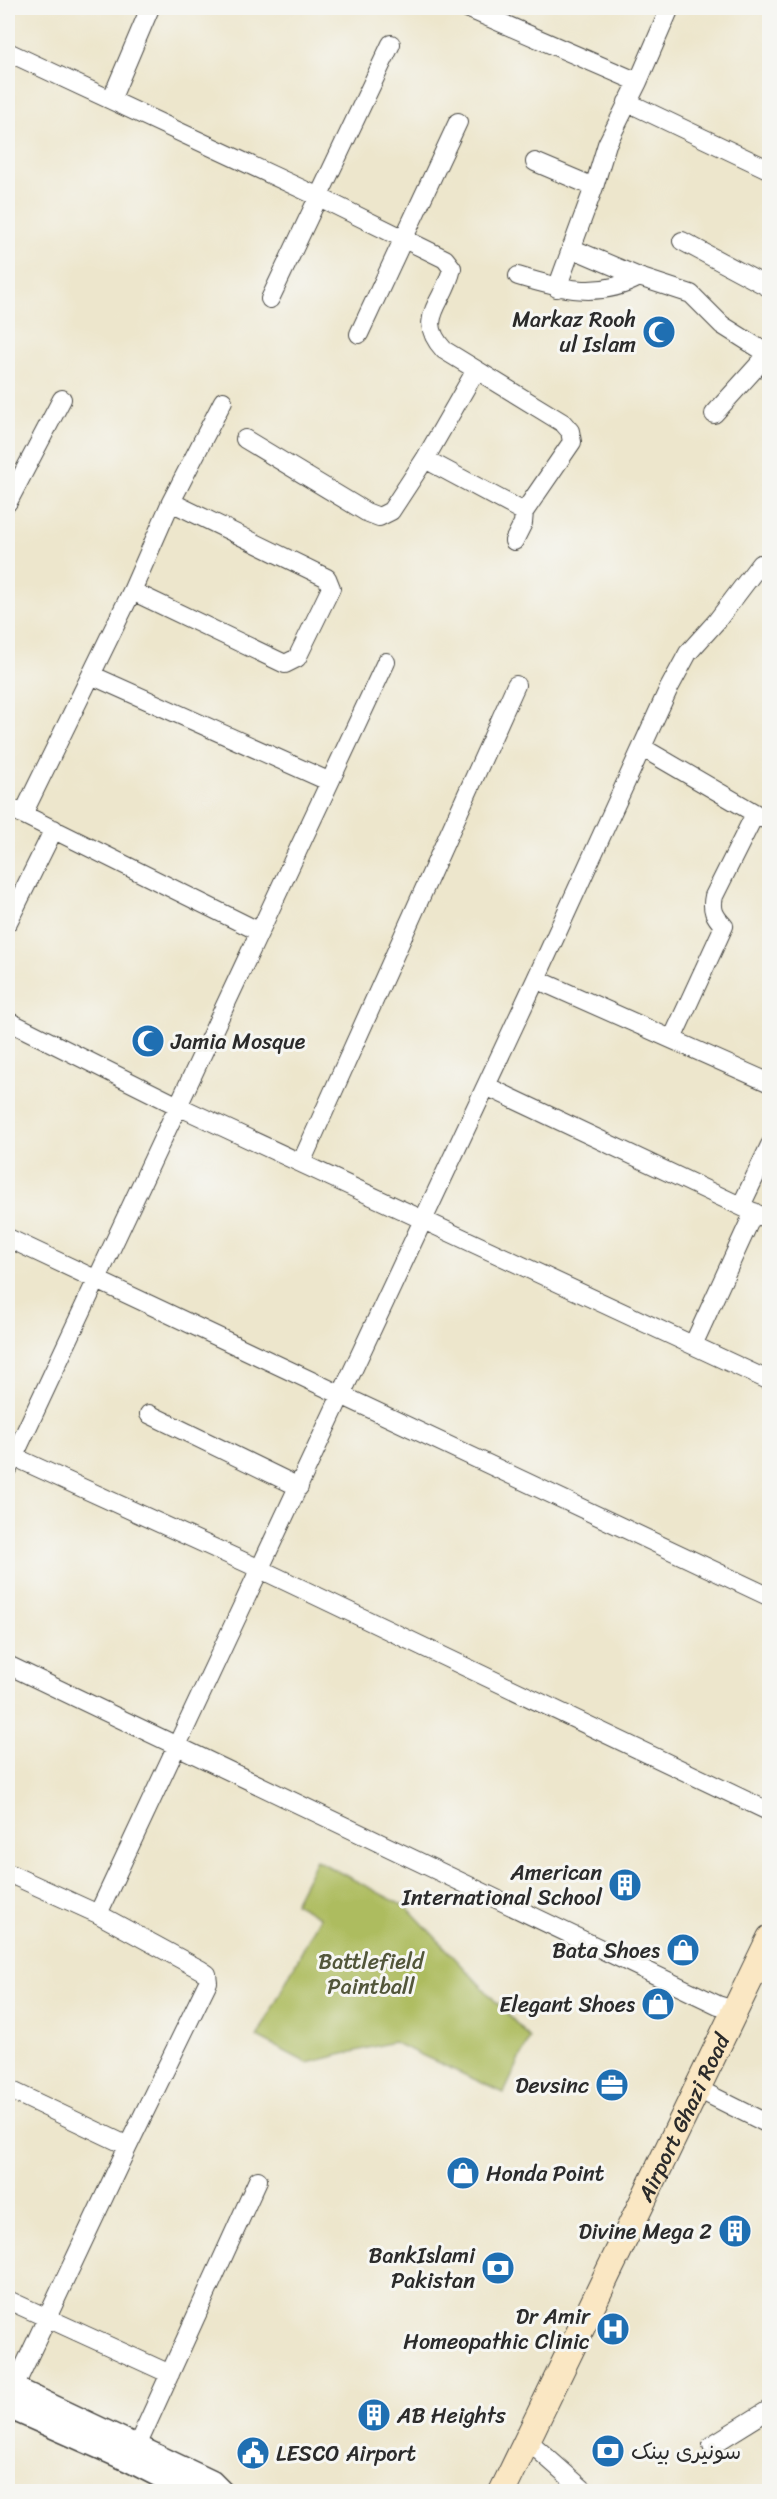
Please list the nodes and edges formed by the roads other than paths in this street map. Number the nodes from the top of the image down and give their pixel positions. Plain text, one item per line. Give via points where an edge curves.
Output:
1 (150, 8) edge
2 (467, 8) edge
3 (670, 8) edge
4 (391, 44) dead end
5 (8, 52) edge
6 (638, 82) junction
7 (111, 100) junction
8 (627, 102) junction
9 (458, 122) dead end
10 (535, 162) dead end
11 (770, 170) edge
12 (594, 188) junction
13 (319, 197) junction
14 (403, 239) junction
15 (682, 241) dead end
16 (571, 248) junction
17 (518, 276) dead end
18 (639, 277) junction
19 (557, 288) junction
20 (770, 288) edge
21 (270, 299) dead end
22 (358, 334) dead end
23 (769, 353) edge
24 (476, 370) junction
25 (62, 399) dead end
26 (223, 401) dead end
27 (714, 414) dead end
28 (245, 439) dead end
29 (425, 459) junction
30 (8, 502) edge
31 (171, 502) junction
32 (524, 512) junction
33 (514, 541) dead end
34 (770, 566) edge
35 (132, 591) junction
36 (386, 662) dead end
37 (91, 675) junction
38 (516, 685) dead end
39 (643, 748) junction
40 (328, 781) junction
41 (15, 810) edge
42 (762, 818) edge
43 (54, 829) junction
44 (8, 922) edge
45 (258, 931) junction
46 (536, 979) junction
47 (8, 1021) edge
48 (672, 1039) junction
49 (769, 1081) edge
50 (486, 1086) junction
51 (178, 1106) junction
52 (770, 1145) edge
53 (301, 1163) junction
54 (755, 1213) edge
55 (424, 1219) junction
56 (8, 1238) edge
57 (96, 1280) junction
58 (693, 1345) junction
59 (770, 1381) edge
60 (342, 1394) junction
61 (149, 1414) dead end
62 (9, 1460) edge
63 (299, 1487) junction
64 (260, 1569) junction
65 (770, 1597) edge
66 (8, 1665) edge
67 (177, 1748) junction
68 (770, 1812) edge
69 (8, 1873) edge
70 (98, 1914) junction
71 (770, 1938) edge
72 (734, 2010) junction
73 (696, 2088) junction
74 (8, 2089) edge
75 (770, 2125) edge
76 (128, 2146) junction
77 (258, 2180) dead end
78 (8, 2300) edge
79 (47, 2318) junction
80 (170, 2374) junction
81 (9, 2401) edge
82 (770, 2409) edge
83 (526, 2439) junction
84 (712, 2445) dead end
85 (133, 2454) junction
86 (191, 2492) edge
87 (222, 2492) edge
88 (502, 2492) edge
89 (586, 2492) edge

1 - 7 street
2 - 6 street
3 - 6 street
4 - 13 street
5 - 7 street
6 - 8 street
7 - 13 street
8 - 11 street
8 - 12 street via 607,144
9 - 14 street
10 - 12 street
12 - 16 street
13 - 14 street
13 - 21 street
14 - 22 street
14 - 24 street via 445,259 452,268 430,320 430,332 444,350
15 - 20 street
16 - 18 street
16 - 19 street
17 - 19 street
18 - 19 street via 625,285 599,290
18 - 23 street via 692,294 722,325
23 - 27 street
24 - 29 street
24 - 32 street via 570,431 572,442
25 - 30 street
26 - 31 street
28 - 29 street via 379,517 391,511
29 - 32 street
31 - 35 street
31 - 35 street via 327,578 329,595 297,658 285,664
32 - 33 street
34 - 39 street via 760,564 688,653
35 - 37 street
36 - 40 street
37 - 40 street
37 - 41 street
38 - 53 street
39 - 42 street
39 - 46 street
40 - 45 street
41 - 43 street
42 - 48 street via 714,896 712,907 724,926
43 - 44 street
43 - 45 street
45 - 51 street
46 - 48 street
46 - 50 street
47 - 51 street
48 - 49 street
50 - 54 street
50 - 55 street
51 - 53 street
51 - 57 street
52 - 54 street
53 - 55 street
54 - 58 street
55 - 58 street
55 - 60 street
56 - 57 street
57 - 60 street
57 - 62 street
58 - 59 street
60 - 63 street
60 - 65 street
61 - 63 street
62 - 64 street
63 - 64 street
64 - 67 street
64 - 68 street
66 - 67 street
67 - 70 street
67 - 72 street
69 - 70 street
70 - 76 street via 207,1974 208,1982
71 - 72 main road, Airport Ghazi Road
72 - 73 main road, Airport Ghazi Road
73 - 75 street
73 - 83 main road, Airport Ghazi Road
74 - 76 street
76 - 79 street
77 - 80 street
78 - 79 street
79 - 80 street
79 - 81 street
80 - 85 street
81 - 85 street
82 - 84 street
83 - 88 main road, Airport Ghazi Road
83 - 89 street
85 - 86 street
85 - 87 street via 212,2482

